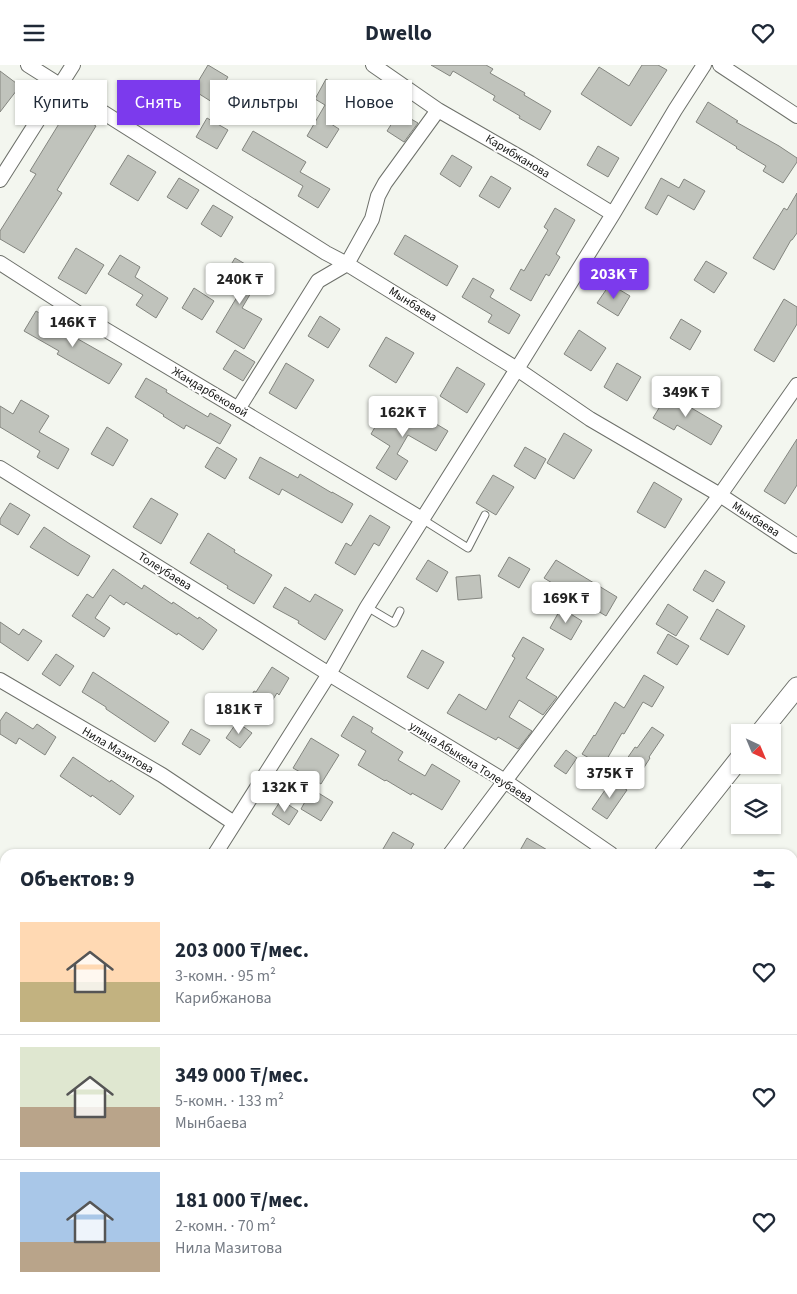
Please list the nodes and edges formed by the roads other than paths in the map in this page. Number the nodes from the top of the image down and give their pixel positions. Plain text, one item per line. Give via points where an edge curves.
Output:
1 (28, 65) edge
2 (73, 65) edge
3 (373, 65) edge
4 (704, 65) edge
5 (720, 65) edge
6 (51, 80) edge
7 (64, 80) edge
8 (438, 109) junction
9 (107, 116) edge
10 (797, 116) edge
11 (35, 125) edge
12 (0, 180) edge
13 (613, 214) junction
14 (0, 263) edge
15 (347, 264) junction
16 (517, 369) junction
17 (797, 385) edge
18 (238, 409) junction
19 (0, 468) edge
20 (720, 495) junction
21 (485, 515) dead end
22 (422, 519) junction
23 (797, 546) edge
24 (367, 607) junction
25 (400, 611) dead end
26 (329, 675) junction
27 (0, 680) edge
28 (797, 687) edge
29 (767, 724) edge
30 (731, 769) edge
31 (505, 781) junction
32 (234, 823) junction
33 (218, 849) edge
34 (454, 849) edge
35 (604, 849) edge
36 (668, 849) edge

1 - 6 street, Мынбаева
2 - 7 street
3 - 8 street, Карибжанова
4 - 13 street
5 - 10 street
8 - 13 street, Карибжанова
8 - 15 street via 384,183 372,219
9 - 15 street, Мынбаева
11 - 12 street
13 - 16 street
14 - 18 street, Жандарбековой
15 - 16 street, Мынбаева
15 - 18 street via 318,281
16 - 20 street, Мынбаева via 590,419
16 - 22 street
17 - 20 street
18 - 22 street, Жандарбековой
19 - 26 street, Толеубаева
20 - 23 street, Мынбаева
20 - 31 street
21 - 22 lane via 468,548
22 - 24 street
24 - 25 lane via 394,623
24 - 26 street
26 - 31 street, улица Абыкена Толеубаева
26 - 32 street
27 - 32 street, Нила Мазитова via 162,775
28 - 29 main road
30 - 36 main road
31 - 34 street
31 - 35 street, улица Абыкена Толеубаева
32 - 33 street

